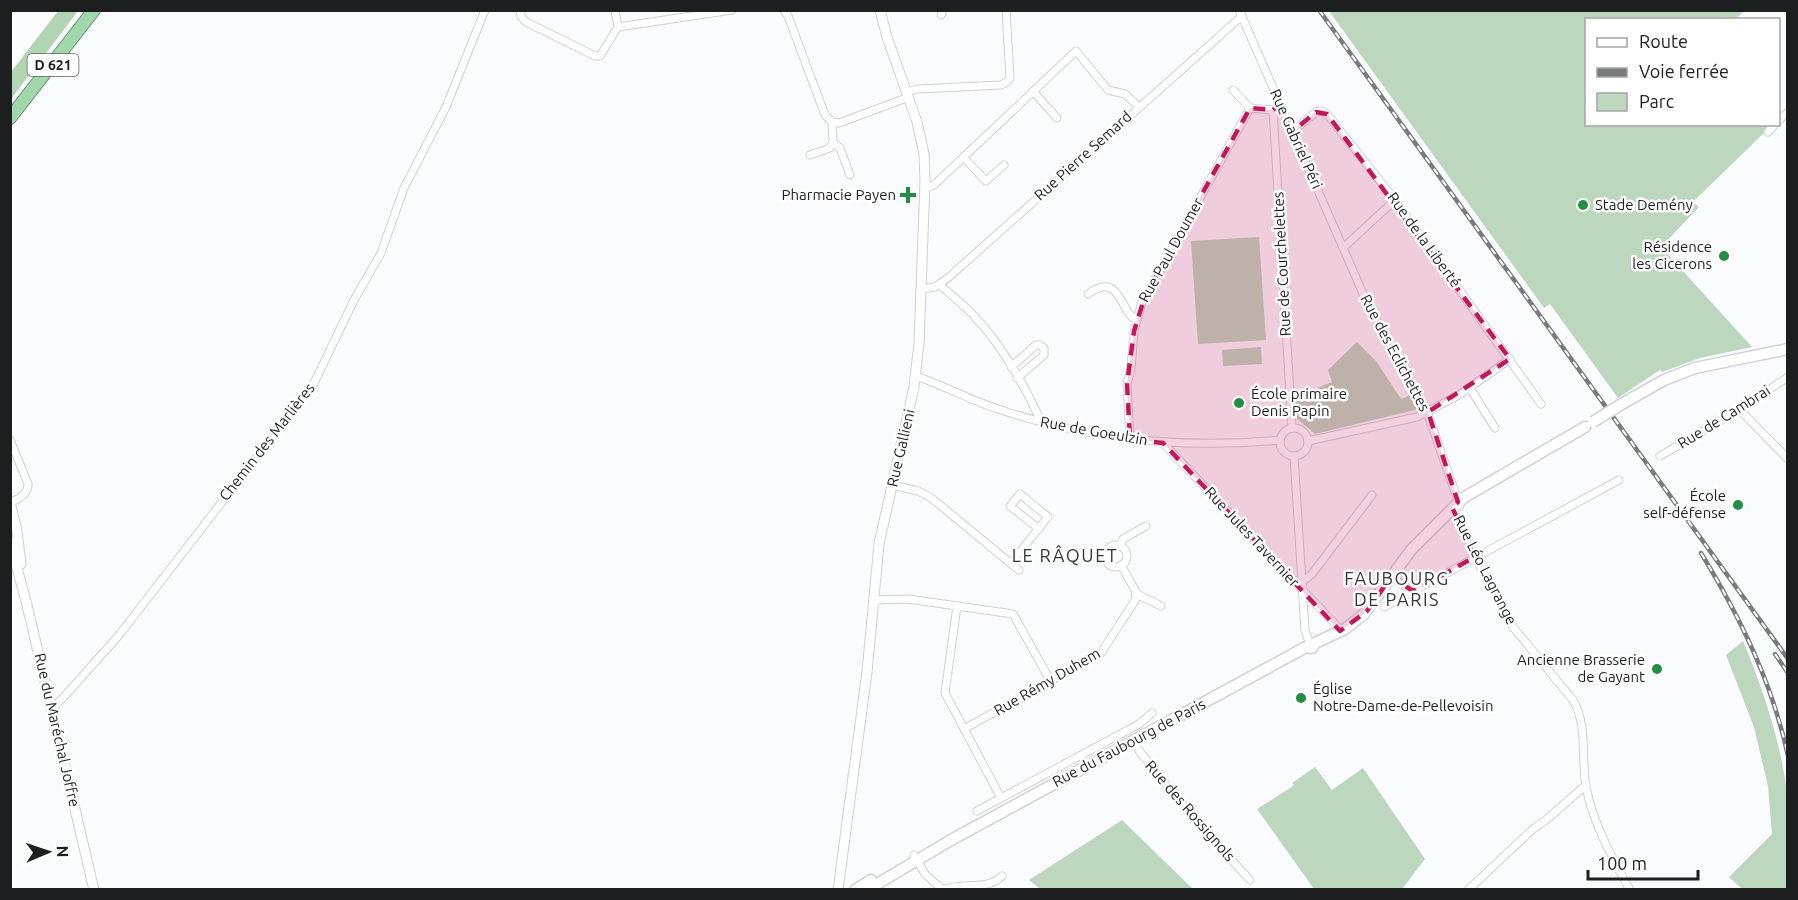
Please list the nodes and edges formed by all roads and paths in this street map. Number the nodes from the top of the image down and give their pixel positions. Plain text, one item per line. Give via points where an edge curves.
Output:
1 (84, 10) edge
2 (94, 10) edge
3 (485, 10) edge
4 (520, 10) edge
5 (615, 10) edge
6 (732, 10) edge
7 (784, 10) edge
8 (880, 10) edge
9 (1006, 10) edge
10 (1240, 13) edge
11 (681, 14) edge
12 (618, 27) junction
13 (1233, 90) dead end
14 (1034, 92) junction
15 (908, 95) junction
16 (1281, 103) junction
17 (10, 105) edge
18 (1139, 107) junction
19 (1250, 108) junction
20 (1273, 110) junction
21 (10, 118) edge
22 (1057, 118) dead end
23 (832, 122) junction
24 (1773, 126) edge
25 (1293, 131) junction
26 (1768, 132) dead end
27 (833, 142) junction
28 (810, 155) dead end
29 (964, 158) junction
30 (1004, 165) dead end
31 (850, 175) dead end
32 (925, 189) junction
33 (1395, 200) junction
34 (1343, 248) junction
35 (1352, 268) joint
36 (940, 285) junction
37 (921, 289) junction
38 (1088, 294) dead end
39 (1136, 320) junction
40 (1788, 349) edge
41 (1510, 359) junction
42 (1011, 367) junction
43 (916, 376) junction
44 (1788, 377) edge
45 (1017, 378) junction
46 (1470, 388) junction
47 (1541, 404) dead end
48 (1739, 409) junction
49 (1427, 412) junction
50 (1041, 422) junction
51 (1292, 428) junction
52 (1495, 428) dead end
53 (1130, 439) junction
54 (10, 440) edge
55 (1280, 440) junction
56 (1308, 441) junction
57 (1163, 443) junction
58 (1294, 456) junction
59 (1660, 456) dead end
60 (1788, 459) edge
61 (1619, 480) dead end
62 (892, 485) junction
63 (1372, 495) dead end
64 (11, 502) edge
65 (1456, 507) junction
66 (1146, 526) dead end
67 (1039, 529) junction
68 (10, 542) edge
69 (1120, 546) junction
70 (1475, 557) junction
71 (1011, 563) junction
72 (1122, 565) junction
73 (1019, 570) dead end
74 (1391, 577) junction
75 (1302, 582) junction
76 (1302, 591) junction
77 (1413, 591) junction
78 (1137, 594) junction
79 (874, 600) junction
80 (27, 605) junction
81 (957, 606) junction
82 (1161, 606) dead end
83 (1384, 607) dead end
84 (1340, 631) junction
85 (1310, 643) junction
86 (1051, 681) junction
87 (52, 708) junction
88 (1152, 713) dead end
89 (964, 729) junction
90 (1133, 741) junction
91 (1586, 785) junction
92 (1001, 798) junction
93 (977, 811) dead end
94 (916, 858) junction
95 (1002, 876) dead end
96 (1250, 880) dead end
97 (94, 890) edge
98 (838, 890) edge
99 (855, 890) edge
100 (867, 890) edge
101 (943, 890) edge
102 (1468, 890) edge
103 (1630, 890) edge

1 - 17 highway, D 621
2 - 21 highway, D 621
3 - 87 street, Chemin des Marlières via 446,107 412,169 377,261 314,383 120,634
4 - 12 street via 526,22 600,56
5 - 12 street
6 - 11 street
7 - 23 street via 825,115
8 - 15 street, Rue Gallieni
9 - 15 street via 1010,78 1007,82 918,89
10 - 16 street, Rue Gabriel Péri
10 - 18 street, Rue Pierre Semard
11 - 12 street
13 - 19 street
14 - 18 street via 1076,51 1108,90 1125,94
14 - 22 street
14 - 29 street
15 - 23 street via 839,123
15 - 32 street, Rue Gallieni via 923,146
16 - 20 street
16 - 25 street, Rue Gabriel Péri
18 - 36 street, Rue Pierre Semard
19 - 20 street
19 - 39 street, Rue Paul Doumer via 1145,296
20 - 51 street, Rue de Courchelettes
23 - 27 street
24 - 26 street
25 - 33 street, Rue de la Liberté via 1314,113 1325,112
25 - 34 street, Rue Gabriel Péri
27 - 28 street via 830,148
27 - 31 street via 840,148
29 - 30 street via 986,181
29 - 32 street
32 - 37 street, Rue Gallieni
33 - 34 street
33 - 41 street, Rue de la Liberté
34 - 35 street, Rue Gabriel Péri
35 - 49 street, Rue des Eclichettes
36 - 37 street, Rue Pierre Semard
36 - 42 street via 979,321
37 - 43 street, Rue Gallieni
38 - 39 street via 1099,287 1111,289
39 - 53 street, Rue Paul Doumer via 1127,388
40 - 65 main road, Rue du Faubourg de Paris, bridge via 1695,368 1664,380
41 - 46 street
41 - 47 street, Rue de la Liberté
42 - 45 street
42 - 45 street via 1036,345 1044,348 1044,355
43 - 50 street, Rue de Goeulzin via 986,405
43 - 62 street, Rue Gallieni
44 - 48 street, Rue de Cambrai
45 - 50 street
46 - 49 street
46 - 52 street
48 - 59 street, Rue de Cambrai
48 - 60 street
49 - 56 street
49 - 65 street, Rue des Eclichettes
50 - 53 street, Rue de Goeulzin
51 - 55 street
51 - 56 street via 1303,431
53 - 57 street, Rue de Goeulzin
54 - 64 street via 28,484 23,496
55 - 57 street, Rue de Goeulzin
55 - 58 street via 1283,451
56 - 58 street via 1304,452
57 - 76 street, Rue Jules Tavernier
58 - 75 street
61 - 70 street
62 - 71 street via 930,497
62 - 79 street, Rue Gallieni via 879,544
63 - 75 street
64 - 80 street, Rue du Maréchal Joffre
65 - 70 street, Rue Léo Lagrange
65 - 74 main road, Rue du Faubourg de Paris via 1411,550
66 - 69 street via 1123,539
67 - 67 street via 1048,518 1020,494 1010,506
67 - 71 street
68 - 80 street, Rue du Maréchal Joffre
69 - 72 street via 1127,555
69 - 72 street via 1110,548 1106,557 1111,565
70 - 77 street
70 - 91 street, Rue Léo Lagrange via 1516,632 1575,704 1582,724
71 - 73 street
72 - 78 street
74 - 77 street
74 - 84 main road, Rue du Faubourg de Paris via 1367,611
75 - 76 street
76 - 84 street, Rue Jules Tavernier
76 - 85 street
77 - 83 street
78 - 82 street
78 - 86 street, Rue Rémy Duhem via 1104,651
79 - 81 street via 908,599
79 - 98 street, Rue Gallieni
80 - 87 street, Rue du Maréchal Joffre
81 - 86 street via 1013,614
81 - 89 street via 945,691
84 - 85 main road, Rue du Faubourg de Paris
85 - 90 main road, Rue du Faubourg de Paris
86 - 89 street, Rue Rémy Duhem
87 - 97 street, Rue du Maréchal Joffre
88 - 92 street, Rue du Faubourg de Paris via 1139,724
89 - 92 street
90 - 94 main road, Rue du Faubourg de Paris
90 - 96 street, Rue des Rossignols via 1196,821
91 - 102 street
91 - 103 street, Rue Léo Lagrange via 1600,832
92 - 93 street, Rue du Faubourg de Paris
94 - 99 main road, Rue du Faubourg de Paris
94 - 100 main road, Rue du Faubourg de Paris
94 - 101 street via 925,874
95 - 101 street via 989,884

